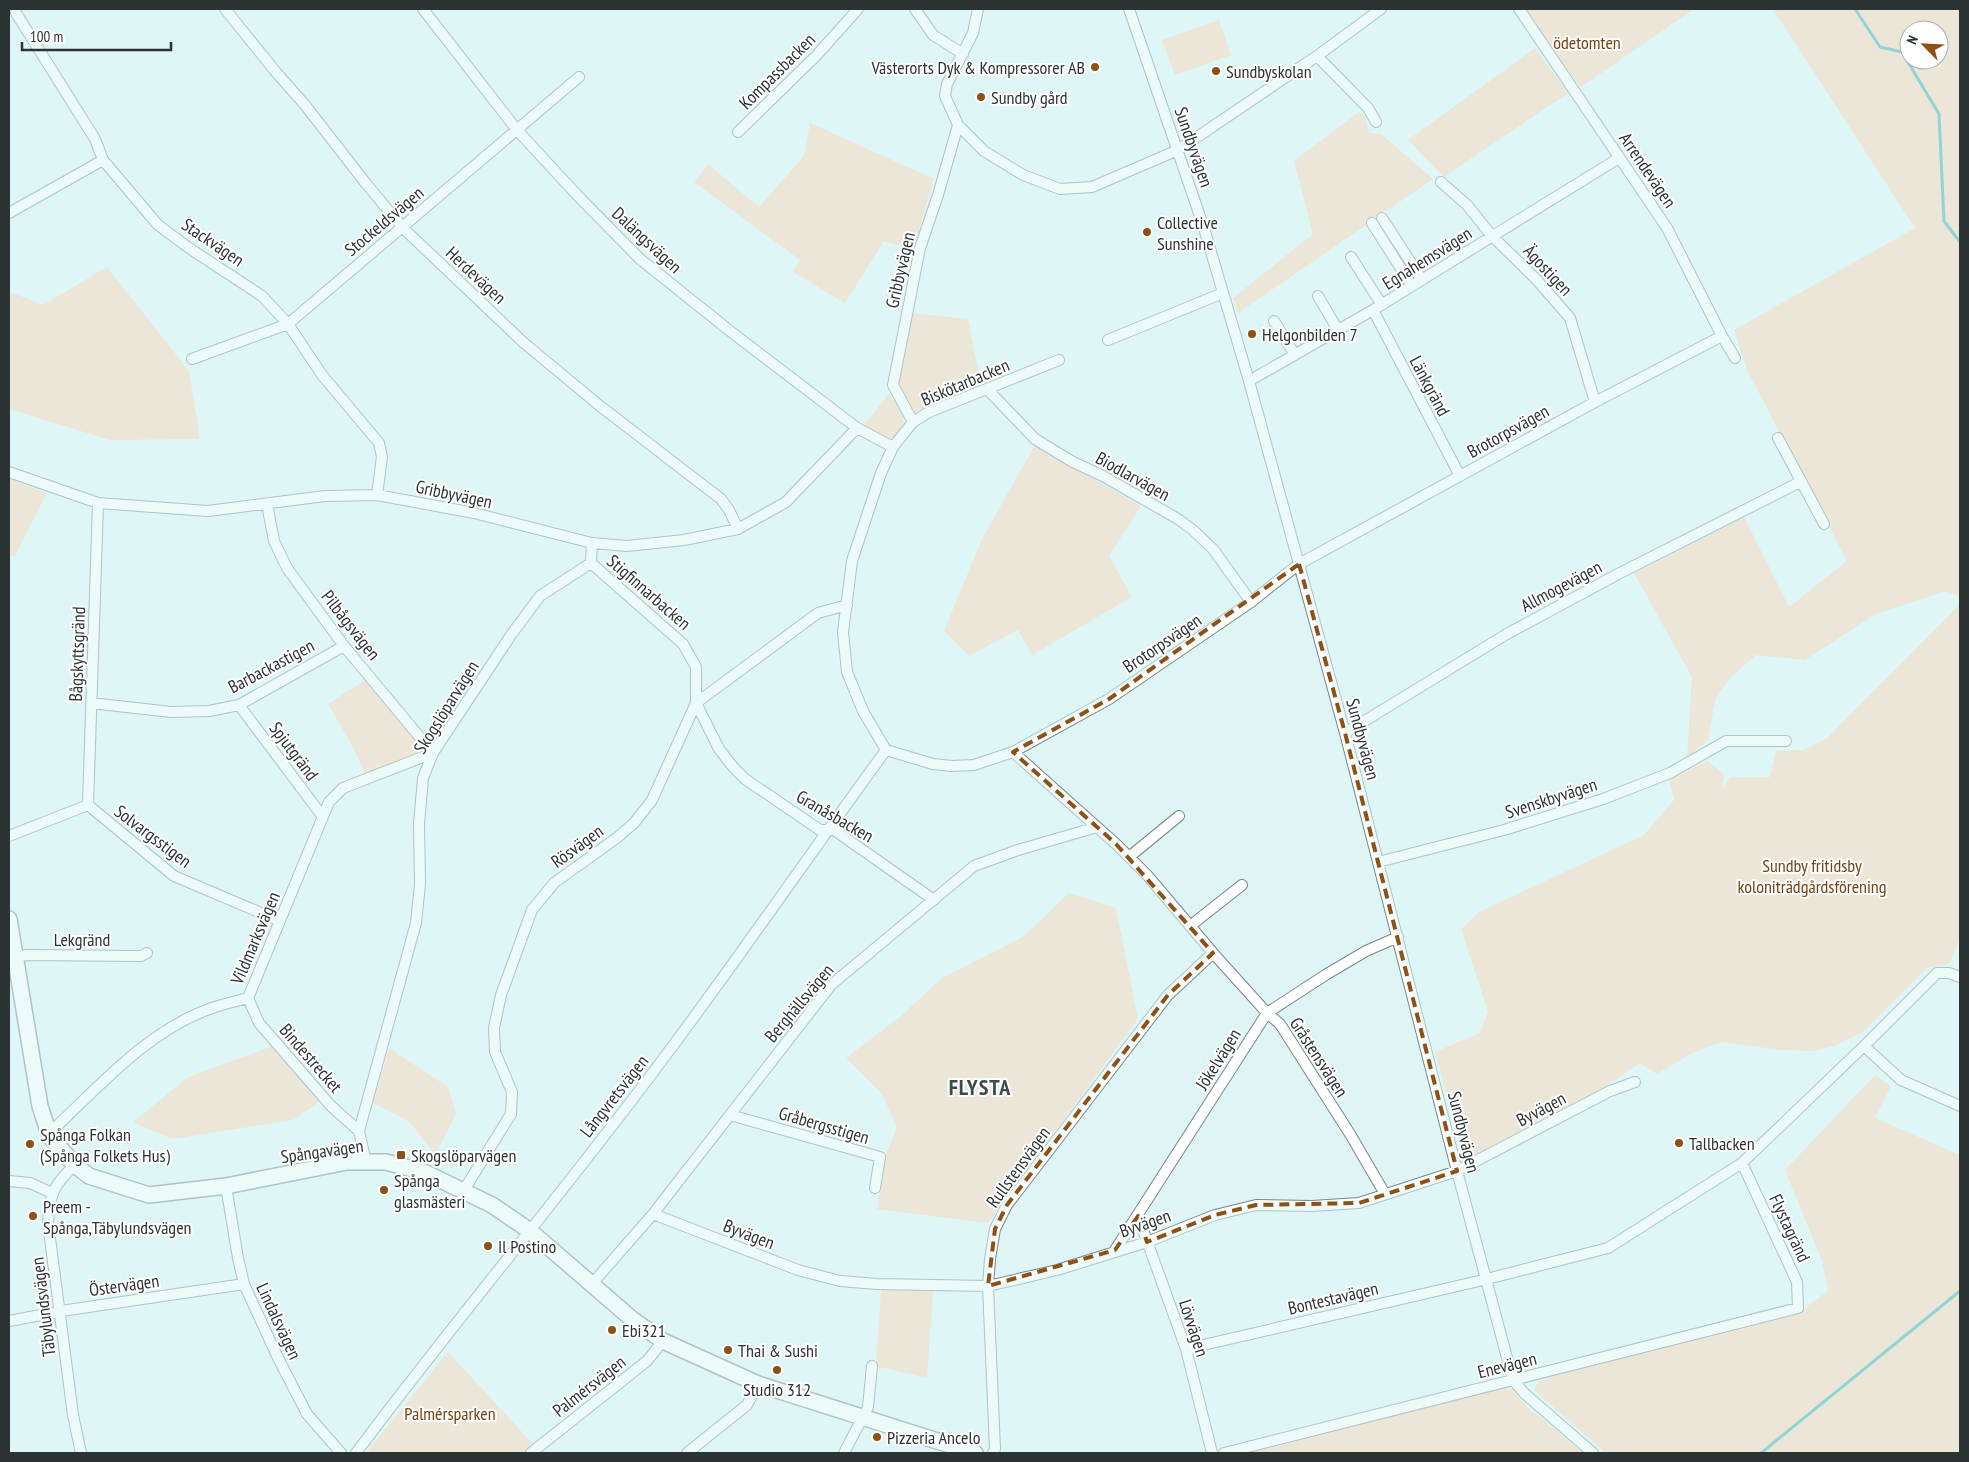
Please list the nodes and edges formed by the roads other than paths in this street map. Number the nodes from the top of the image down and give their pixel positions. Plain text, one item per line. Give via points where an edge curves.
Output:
1 (225, 9) edge
2 (858, 9) edge
3 (914, 9) edge
4 (978, 9) edge
5 (1129, 9) edge
6 (1381, 9) edge
7 (1519, 9) edge
8 (425, 10) edge
9 (16, 13) edge
10 (963, 54) junction
11 (1317, 56) junction
12 (578, 77) dead end
13 (1376, 122) dead end
14 (958, 126) junction
15 (517, 130) junction
16 (738, 132) dead end
17 (1178, 150) junction
18 (1619, 158) junction
19 (103, 160) junction
20 (1441, 182) dead end
21 (9, 213) edge
22 (1382, 218) dead end
23 (1372, 223) dead end
24 (402, 228) junction
25 (1492, 236) junction
26 (1350, 257) dead end
27 (1422, 280) junction
28 (1412, 286) junction
29 (1222, 293) junction
30 (1318, 296) dead end
31 (1377, 308) junction
32 (1274, 321) dead end
33 (288, 324) junction
34 (1338, 330) junction
35 (1722, 336) junction
36 (1108, 340) dead end
37 (1295, 355) junction
38 (1735, 358) dead end
39 (192, 359) dead end
40 (1059, 360) dead end
41 (1249, 381) junction
42 (988, 390) junction
43 (1595, 402) junction
44 (913, 422) junction
45 (857, 428) junction
46 (1778, 438) dead end
47 (893, 447) junction
48 (9, 472) edge
49 (1460, 476) junction
50 (1800, 482) junction
51 (376, 494) junction
52 (98, 503) junction
53 (267, 504) junction
54 (1824, 524) dead end
55 (738, 529) junction
56 (592, 543) junction
57 (591, 564) junction
58 (1299, 564) junction
59 (1251, 602) junction
60 (847, 605) junction
61 (344, 646) junction
62 (91, 703) junction
63 (696, 703) junction
64 (238, 705) junction
65 (1345, 733) junction
66 (1786, 741) dead end
67 (886, 750) junction
68 (1013, 752) junction
69 (433, 753) junction
70 (88, 805) junction
71 (1179, 816) dead end
72 (323, 817) junction
73 (1098, 827) junction
74 (827, 830) junction
75 (9, 836) edge
76 (1129, 857) junction
77 (1378, 862) junction
78 (1242, 885) dead end
79 (934, 900) junction
80 (9, 919) edge
81 (280, 921) junction
82 (1190, 926) junction
83 (1398, 937) junction
84 (147, 953) dead end
85 (1213, 953) junction
86 (15, 958) junction
87 (1960, 977) edge
88 (248, 998) junction
89 (1267, 1013) junction
90 (1864, 1046) junction
91 (1636, 1082) dead end
92 (1960, 1106) edge
93 (730, 1115) junction
94 (360, 1130) junction
95 (48, 1131) junction
96 (366, 1162) junction
97 (1742, 1163) junction
98 (75, 1165) junction
99 (1457, 1171) junction
100 (9, 1180) edge
101 (226, 1186) junction
102 (875, 1188) dead end
103 (464, 1190) junction
104 (52, 1193) junction
105 (1385, 1194) junction
106 (653, 1214) junction
107 (1138, 1216) junction
108 (530, 1230) junction
109 (1146, 1242) junction
110 (1115, 1250) junction
111 (1487, 1279) junction
112 (244, 1284) junction
113 (592, 1285) junction
114 (988, 1286) junction
115 (1798, 1308) joint
116 (59, 1312) junction
117 (9, 1322) edge
118 (664, 1342) junction
119 (1186, 1349) junction
120 (872, 1366) dead end
121 (1514, 1380) junction
122 (758, 1384) junction
123 (863, 1418) junction
124 (81, 1453) edge
125 (341, 1453) edge
126 (356, 1453) edge
127 (531, 1453) edge
128 (687, 1453) edge
129 (844, 1453) edge
130 (975, 1453) edge
131 (993, 1453) edge
132 (1212, 1453) edge
133 (1224, 1453) edge
134 (1593, 1453) edge

1 - 24 street, Herdevägen via 305,104
2 - 16 street, Kompassbacken via 816,56
3 - 10 street via 933,35
4 - 10 street
5 - 17 street, Sundbyvägen
6 - 11 street
7 - 18 street, Arrendevägen
8 - 15 street, Dalängsvägen
9 - 19 street, Stackvägen via 94,139
10 - 14 street via 945,92
11 - 13 street via 1368,108
11 - 17 street
12 - 15 street, Stockeldsvägen
14 - 17 street via 984,150 1023,175 1060,189 1092,187
14 - 44 street, Gribbyvägen via 920,248 894,385
15 - 24 street, Stockeldsvägen
15 - 45 street, Dalängsvägen via 640,259
17 - 29 street, Sundbyvägen
18 - 25 street, Egnahemsvägen
18 - 35 street, Arrendevägen via 1667,228
19 - 21 street
19 - 33 street, Stackvägen via 158,225 262,296
20 - 25 street, Ägostigen via 1467,205
22 - 27 street
23 - 28 street
24 - 33 street, Stockeldsvägen
24 - 55 street, Herdevägen via 531,349 721,500
25 - 27 street, Egnahemsvägen
25 - 43 street, Ägostigen via 1570,318
26 - 31 street, Länkgränd
27 - 28 street, Egnahemsvägen
28 - 31 street, Egnahemsvägen
29 - 36 street
29 - 41 street, Sundbyvägen
30 - 34 street
31 - 34 street, Egnahemsvägen
31 - 49 street, Länkgränd
32 - 37 street
33 - 39 street, Stockeldsvägen
33 - 51 street, Stackvägen via 322,375 379,443 382,456
34 - 37 street, Egnahemsvägen
35 - 38 street, Arrendevägen
35 - 43 street, Brotorpsvägen
37 - 41 street, Egnahemsvägen
40 - 42 street, Biskötarbacken
41 - 58 street, Sundbyvägen
42 - 44 street, Biskötarbacken via 928,412
42 - 59 street, Biodlarvägen via 1035,439 1193,530 1213,549
43 - 49 street, Brotorpsvägen
44 - 47 street, Biskötarbacken
45 - 47 street, Dalängsvägen
45 - 55 street, Gribbyvägen via 786,502
46 - 50 street
47 - 60 street via 852,561
48 - 52 street, Gribbyvägen
49 - 58 street, Brotorpsvägen
50 - 54 street
50 - 65 street, Allmogevägen via 1505,635
51 - 53 street, Gribbyvägen via 325,496
51 - 56 street, Gribbyvägen via 474,513
52 - 53 street, Gribbyvägen via 208,511
52 - 62 street, Bågskyttsgränd
53 - 61 street, Pilbågsvägen via 274,541 287,568
55 - 56 street, Gribbyvägen via 684,540 627,546
56 - 57 street
57 - 63 street, Stigfinnarbacken via 683,644 696,668
57 - 69 street, Skogslöparvägen via 540,596 510,635
58 - 59 street, Brotorpsvägen
58 - 65 street, Sundbyvägen
59 - 68 street, Brotorpsvägen via 1109,699
60 - 63 street, Rösvägen via 818,613
60 - 67 street via 843,632 847,672 863,711
61 - 64 street, Barbackastigen
61 - 69 street, Pilbågsvägen
62 - 64 street, Barbackastigen via 171,712 209,711
62 - 70 street, Bågskyttsgränd
63 - 74 street, Granåsbacken via 720,749 745,779 820,830
63 - 103 street, Rösvägen via 652,800 634,823 554,883 532,910 501,995 494,1028 495,1052 512,1092 511,1114
64 - 72 street, Spjutgränd
65 - 77 street, Sundbyvägen
66 - 77 street, Svenskbyvägen via 1726,741 1670,773 1603,799 1504,830
67 - 68 street, Brotorpsvägen via 933,764 952,766 974,765
67 - 74 street, Långvretsvägen
68 - 73 street, Gråstensvägen
69 - 72 street, Vildmarksvägen via 344,788 329,802
69 - 94 street, Skogslöparvägen via 423,778 416,923
70 - 75 street, Solvargsstigen
70 - 81 street, Solvargsstigen via 174,876
71 - 76 street
72 - 81 street, Vildmarksvägen
73 - 76 street, Gråstensvägen
73 - 79 street, Berghällsvägen via 974,866
74 - 79 street, Granåsbacken via 834,830
74 - 108 street, Långvretsvägen via 666,1056
76 - 82 street, Gråstensvägen
77 - 83 street, Sundbyvägen
78 - 82 street
79 - 93 street, Berghällsvägen via 831,985
80 - 86 street, Spångavägen
81 - 88 street, Vildmarksvägen
82 - 85 street, Gråstensvägen
83 - 89 street, Jökelvägen via 1366,951
83 - 99 street, Sundbyvägen
84 - 86 street, Lekgränd via 141,956 26,955
85 - 89 street, Gråstensvägen
85 - 114 street, Rullstensvägen via 1168,996 1007,1205 995,1229
86 - 95 street, Spångavägen via 40,1106
87 - 90 street, Bontestavägen via 1937,973
88 - 94 street, Bindestrecket via 260,1022 331,1106
88 - 95 street, Vildmarksvägen via 210,1009 174,1026 137,1052
89 - 105 street, Gråstensvägen via 1280,1024
89 - 107 street, Jökelvägen
90 - 92 street via 1902,1080
90 - 97 street, Bontestavägen
91 - 99 street, Byvägen via 1610,1091
93 - 102 street, Gråbergsstigen via 880,1158
93 - 106 street, Berghällsvägen
94 - 96 street, Skogslöparvägen
95 - 98 street, Spångavägen
96 - 101 street, Spångavägen via 347,1162
96 - 103 street, Spångavägen via 386,1162 424,1172
97 - 111 street, Bontestavägen via 1608,1248
97 - 115 street, Flystagränd via 1797,1282
98 - 101 street, Spångavägen via 89,1176 149,1195
98 - 104 street, Täbylundsvägen
99 - 105 street, Byvägen
99 - 111 street, Sundbyvägen
100 - 104 street via 30,1183
101 - 112 street, Lindalsvägen
103 - 108 street, Spångavägen
104 - 116 street, Täbylundsvägen via 48,1223
105 - 109 street, Byvägen via 1359,1203 1256,1205 1215,1215
106 - 113 street, Berghällsvägen
106 - 114 street, Byvägen via 798,1270 840,1281
107 - 109 street, Lövvägen
107 - 110 street, Jökelvägen
108 - 113 street, Spångavägen
108 - 126 street, Långvretsvägen
109 - 110 street, Byvägen
109 - 119 street, Lövvägen
110 - 114 street, Byvägen via 1058,1270
111 - 119 street, Bontestavägen
111 - 121 street, Sundbyvägen
112 - 116 street, Östervägen
112 - 125 street, Lindalsvägen via 307,1414
113 - 118 street, Spångavägen
114 - 131 street, Rullstensvägen
115 - 121 street, Enevägen
116 - 117 street, Östervägen
116 - 124 street, Täbylundsvägen
118 - 122 street, Spångavägen
118 - 127 street, Palmérsvägen via 647,1361
119 - 132 street, Lövvägen
120 - 123 street via 868,1407
121 - 133 street, Enevägen
121 - 134 street, Sundbyvägen via 1525,1394
122 - 123 street, Spångavägen
122 - 128 street via 747,1405
123 - 129 street
123 - 130 street, Spångavägen

